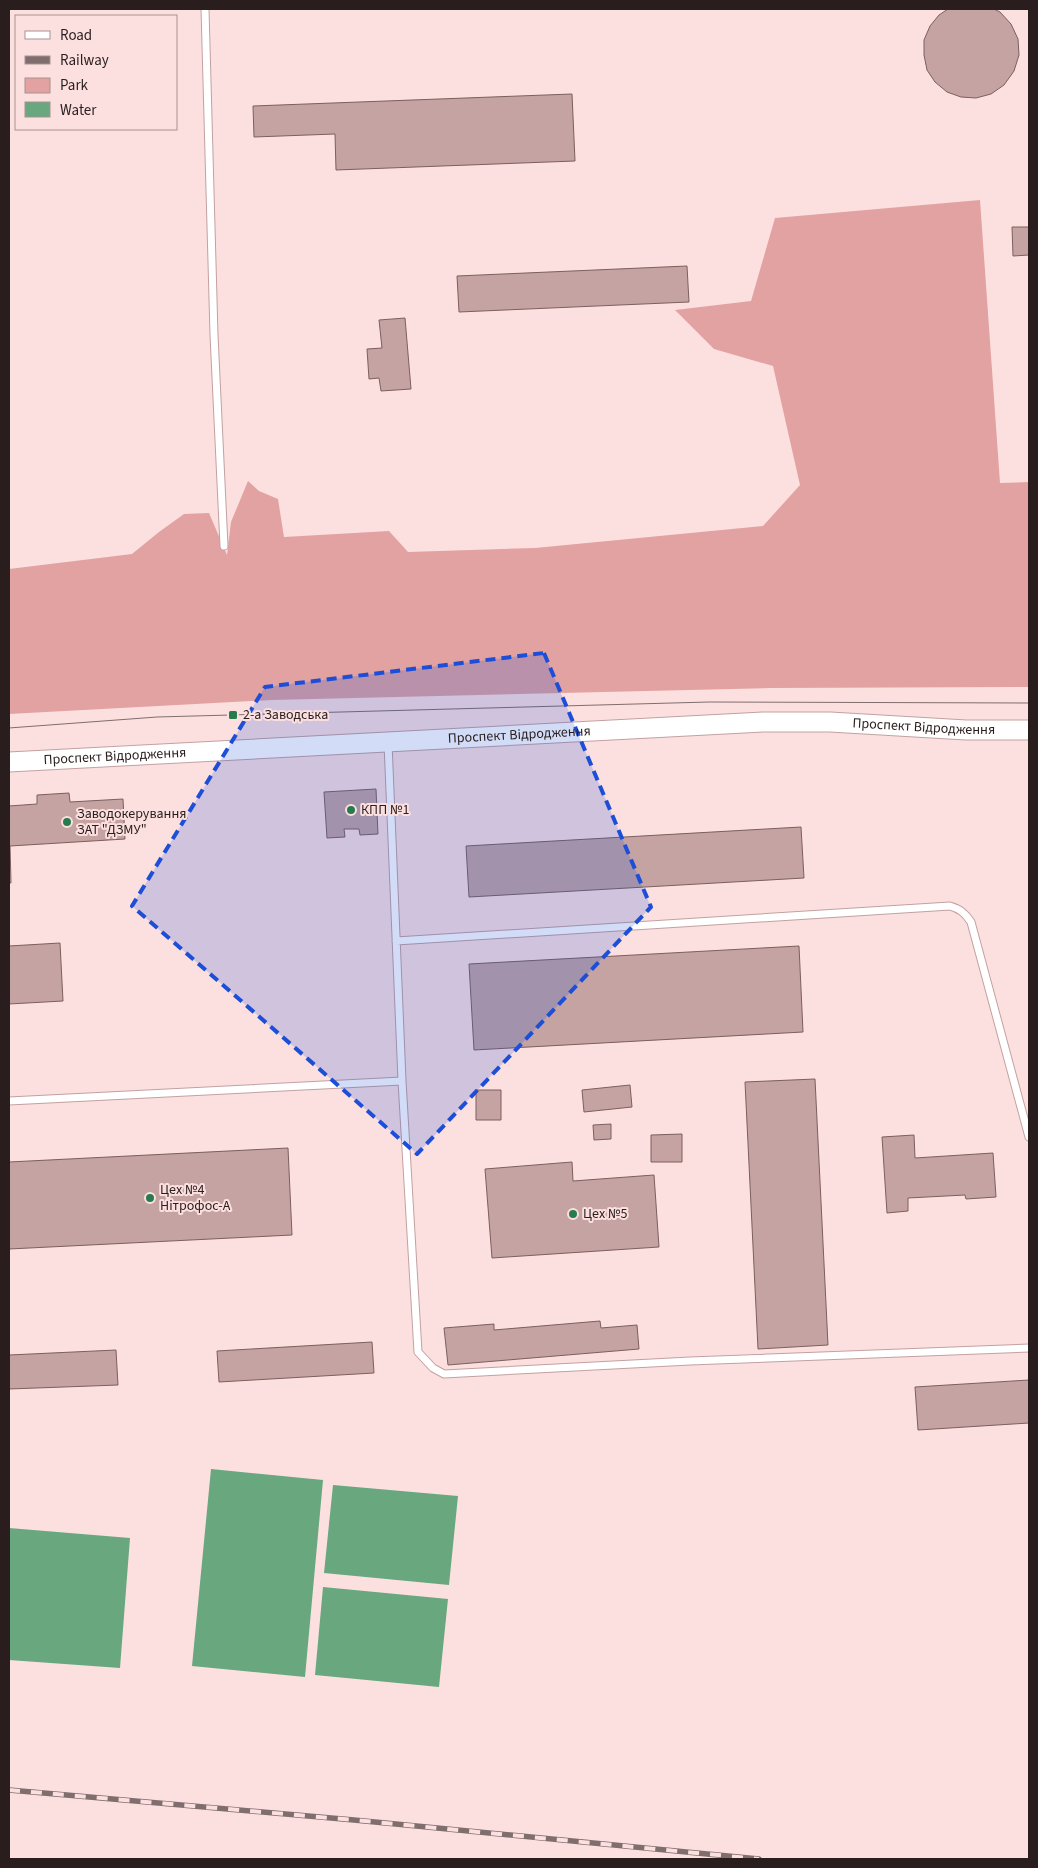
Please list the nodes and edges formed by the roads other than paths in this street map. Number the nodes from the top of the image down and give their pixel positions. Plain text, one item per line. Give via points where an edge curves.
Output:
1 (205, 9) edge
2 (224, 546) dead end
3 (1029, 730) edge
4 (388, 742) junction
5 (9, 762) edge
6 (396, 941) junction
7 (402, 1081) junction
8 (9, 1101) edge
9 (1029, 1137) edge
10 (1029, 1348) edge

1 - 2 lane
3 - 4 street, Проспект Відродження via 763,722
4 - 5 street, Проспект Відродження
4 - 6 lane
6 - 7 lane
6 - 9 lane via 958,908 971,922
7 - 8 lane
7 - 10 lane via 418,1352 444,1374

